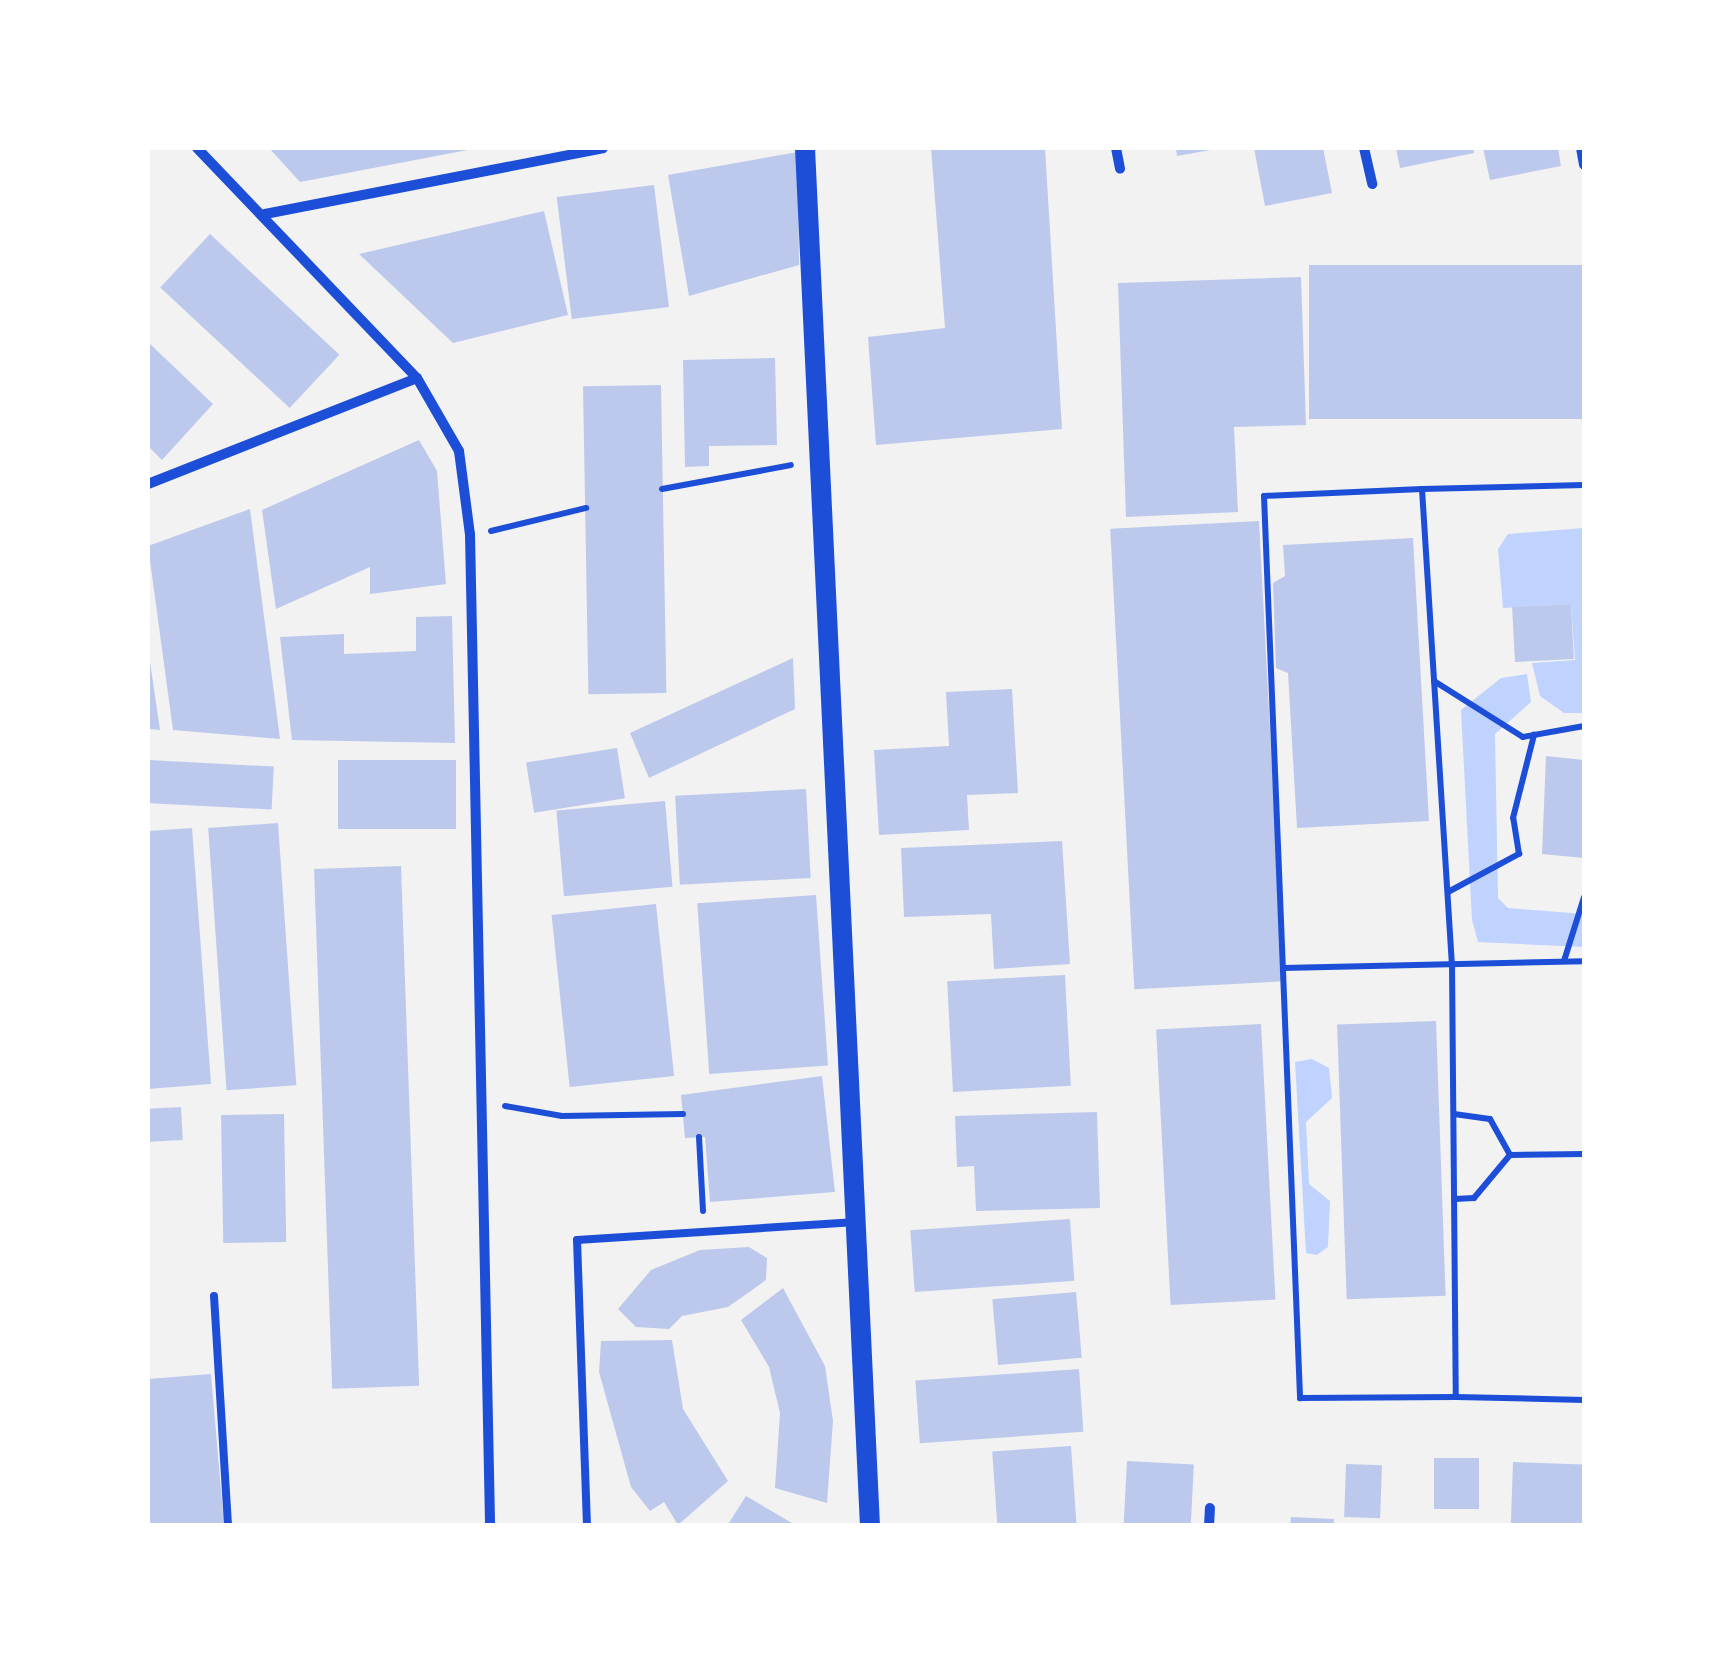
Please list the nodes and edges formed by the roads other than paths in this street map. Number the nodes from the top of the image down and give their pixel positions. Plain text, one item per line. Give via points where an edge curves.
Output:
1 (197, 148) edge
2 (603, 148) edge
3 (805, 148) edge
4 (1116, 148) edge
5 (1364, 148) edge
6 (1581, 148) edge
7 (1584, 165) edge
8 (1120, 169) dead end
9 (1372, 184) dead end
10 (264, 214) junction
11 (416, 378) junction
12 (148, 484) edge
13 (852, 1222) junction
14 (214, 1296) dead end
15 (1210, 1508) dead end
16 (228, 1526) edge
17 (490, 1526) edge
18 (587, 1526) edge
19 (870, 1526) edge
20 (1209, 1526) edge

1 - 10 street
2 - 10 street
3 - 13 main road
4 - 8 street
5 - 9 street
6 - 7 street
10 - 11 street
11 - 12 street
11 - 17 street via 460,450 470,534 476,1101
13 - 18 lane via 577,1240
13 - 19 main road
14 - 16 lane
15 - 20 street

